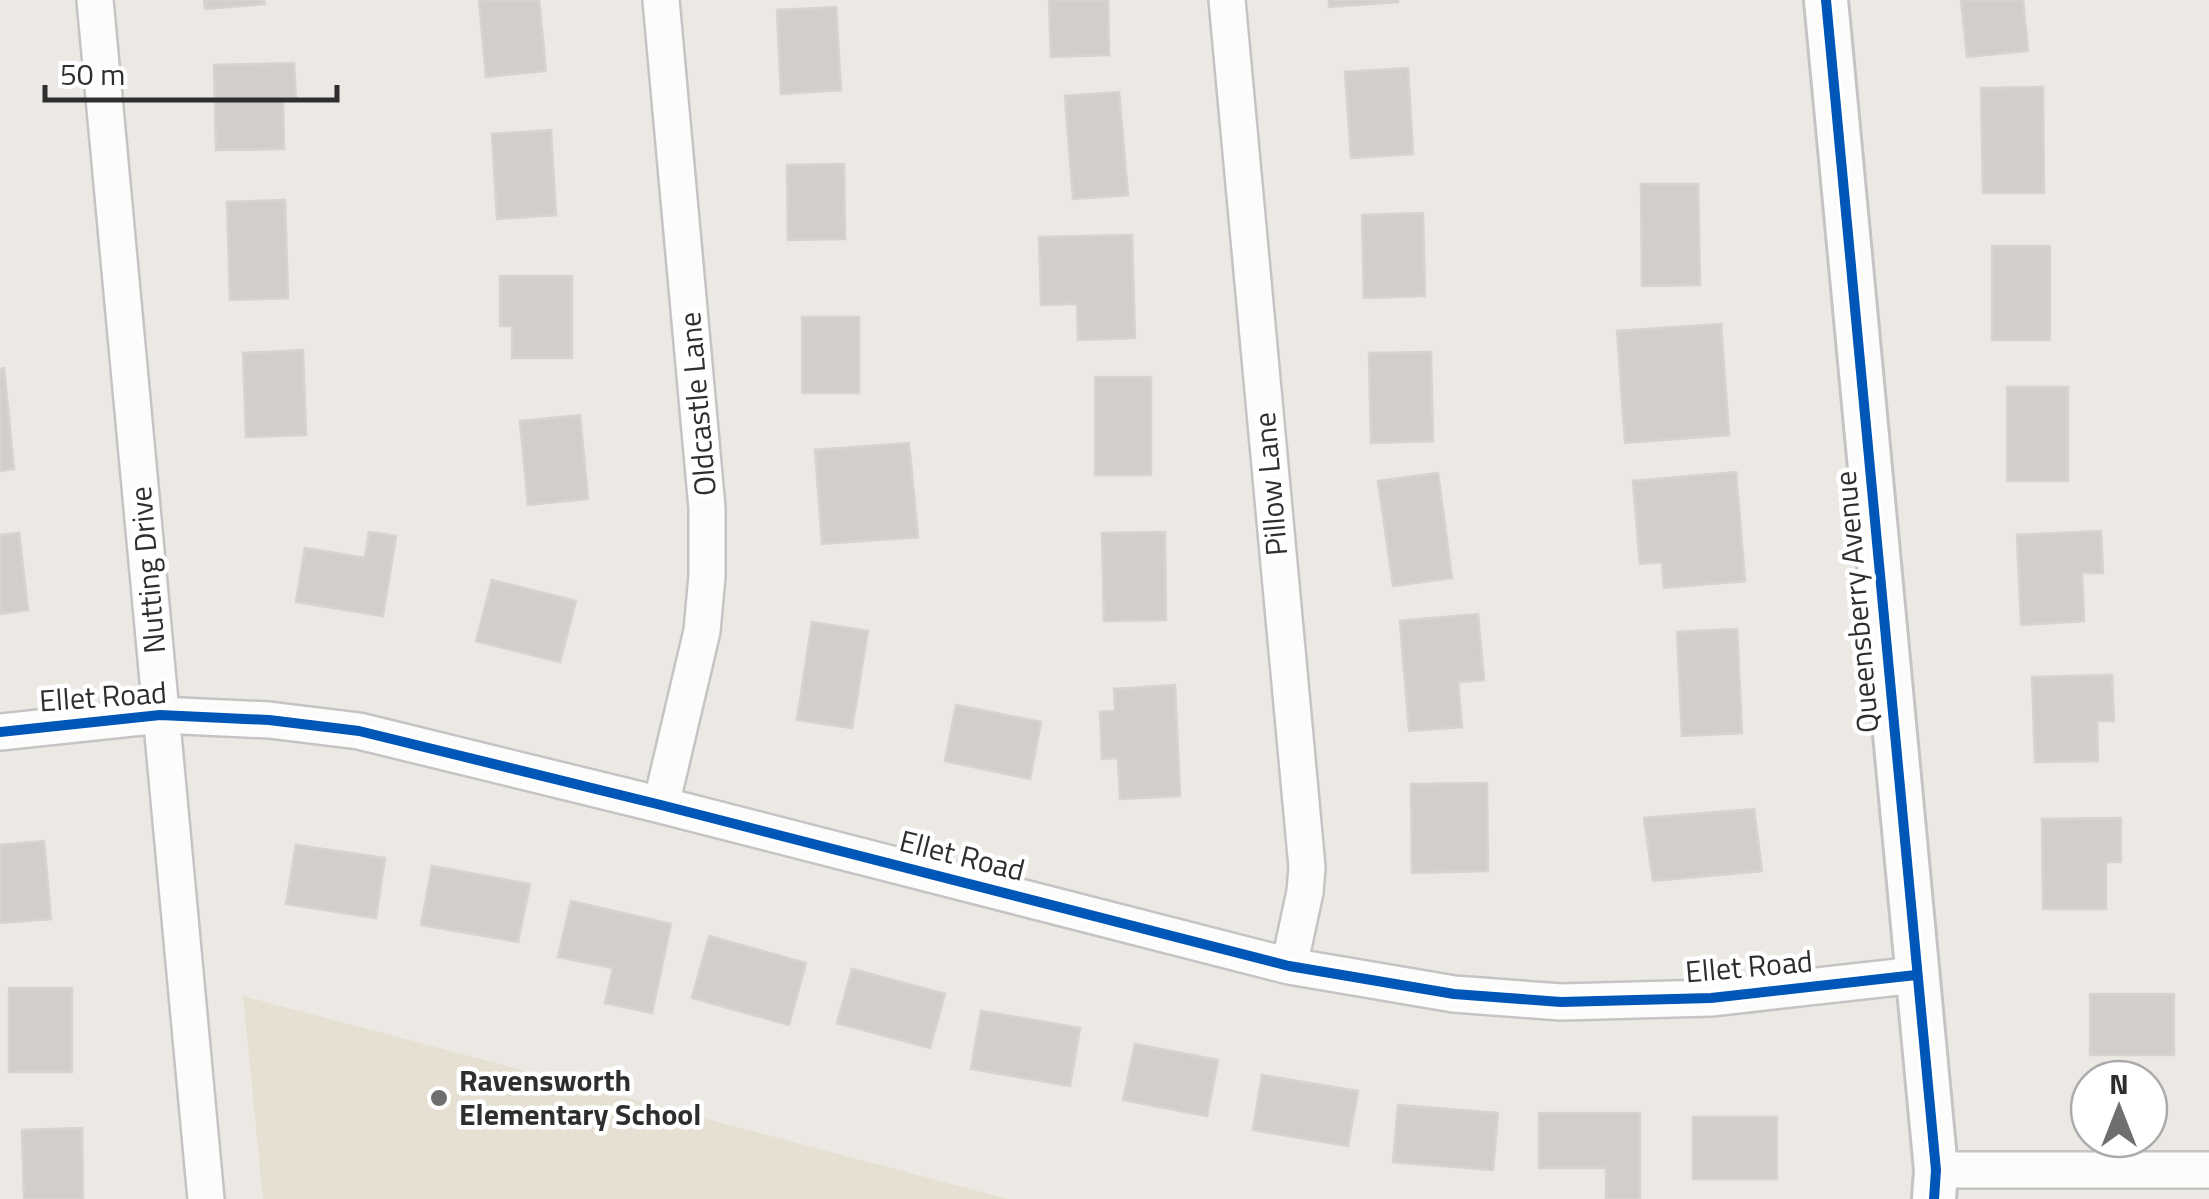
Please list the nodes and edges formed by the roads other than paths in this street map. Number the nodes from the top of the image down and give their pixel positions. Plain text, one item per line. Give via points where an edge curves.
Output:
1 (94, 0) edge
2 (660, 0) edge
3 (1227, 0) edge
4 (1826, 0) edge
5 (160, 715) junction
6 (0, 732) edge
7 (661, 804) junction
8 (1289, 966) junction
9 (1916, 975) junction
10 (2209, 1170) edge
11 (1935, 1185) edge
12 (206, 1199) edge

1 - 5 street, Nutting Drive
2 - 7 street, Oldcastle Lane via 708,508 702,631
3 - 8 street, Pillow Lane via 1307,868
4 - 9 street, Queensberry Avenue
5 - 6 street, Ellet Road
5 - 7 street, Ellet Road via 359,731
5 - 12 street, Nutting Drive
7 - 8 street, Ellet Road
8 - 9 street, Ellet Road via 1454,994 1561,1002 1711,998
9 - 11 street, Queensberry Avenue
10 - 11 street

